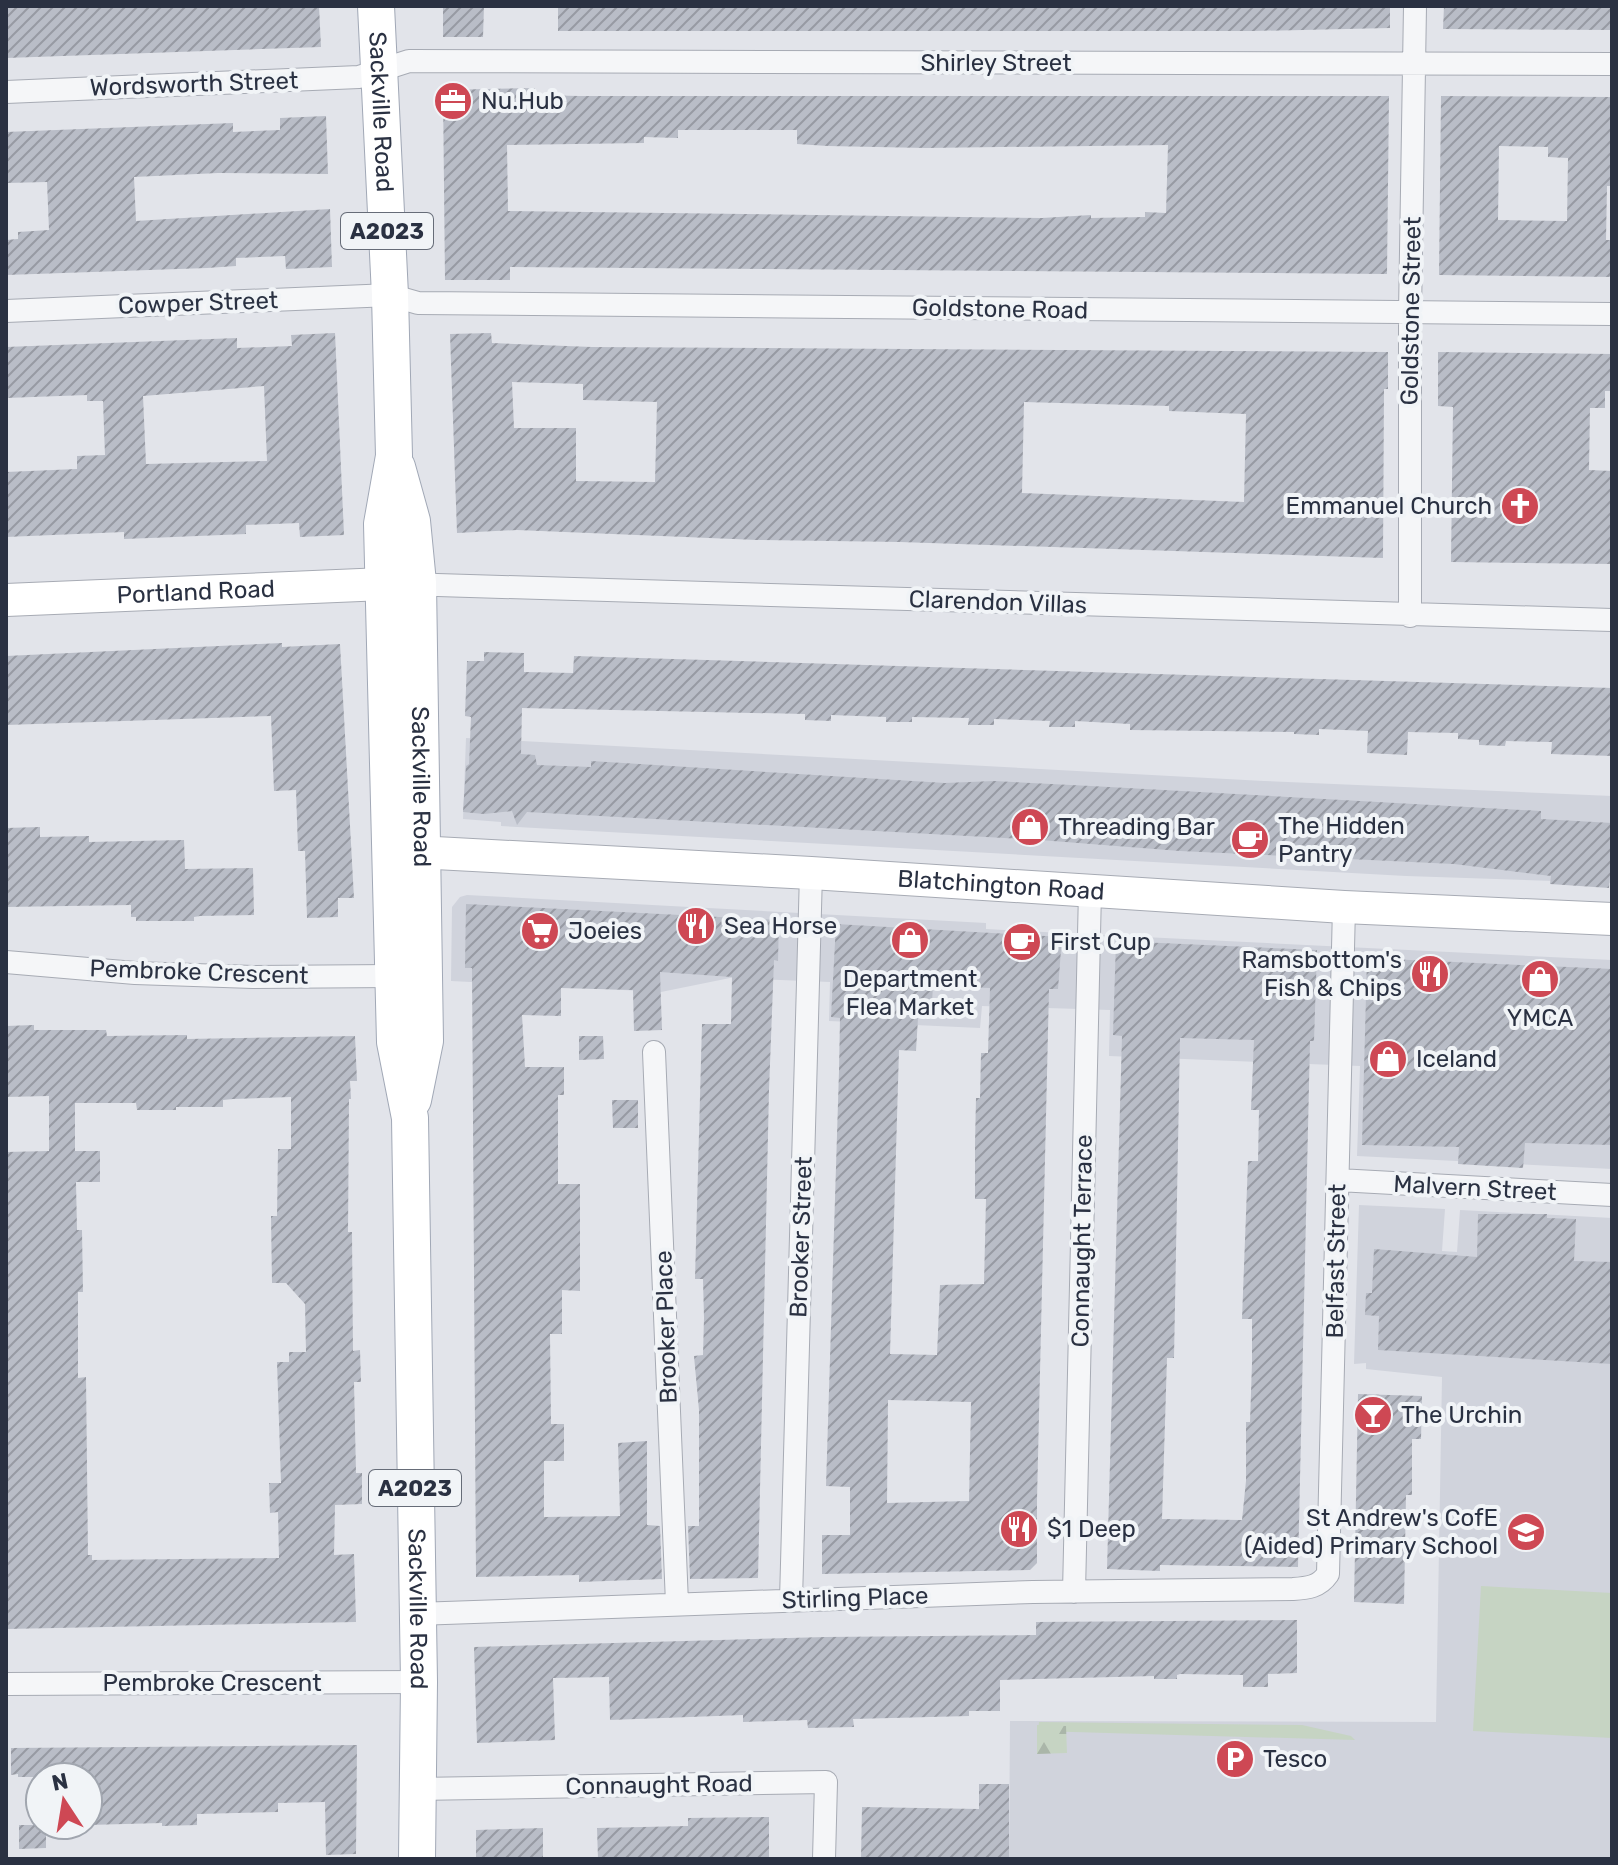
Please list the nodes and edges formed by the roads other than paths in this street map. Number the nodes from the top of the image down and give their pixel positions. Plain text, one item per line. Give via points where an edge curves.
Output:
1 (376, 6) edge
2 (1415, 6) edge
3 (1415, 64) junction
4 (1612, 64) edge
5 (381, 70) junction
6 (6, 92) edge
7 (390, 295) junction
8 (6, 311) edge
9 (1410, 313) junction
10 (1612, 314) edge
11 (401, 584) junction
12 (6, 600) edge
13 (1410, 616) junction
14 (1612, 620) edge
15 (407, 851) junction
16 (811, 873) junction
17 (1090, 891) junction
18 (1344, 907) junction
19 (1612, 919) edge
20 (6, 962) edge
21 (393, 976) junction
22 (654, 1052) dead end
23 (410, 1118) junction
24 (1338, 1180) junction
25 (1612, 1195) edge
26 (1293, 1589) joint
27 (1074, 1592) junction
28 (791, 1600) junction
29 (677, 1603) junction
30 (416, 1614) junction
31 (419, 1682) junction
32 (6, 1684) edge
33 (416, 1789) junction
34 (417, 1859) edge
35 (824, 1859) edge

1 - 5 main road, Sackville Road / A2023
2 - 3 street, Goldstone Street
3 - 4 street, Shirley Street
3 - 5 street, Shirley Street via 409,61
3 - 9 street, Goldstone Street
5 - 6 street, Wordsworth Street via 359,77
5 - 7 main road, Sackville Road / A2023
7 - 8 street, Cowper Street
7 - 9 street, Goldstone Road via 418,303
7 - 11 main road, Sackville Road / A2023 via 394,456 412,521
9 - 10 street, Goldstone Road
9 - 13 street, Goldstone Street
11 - 12 street, Portland Road
11 - 13 street, Clarendon Villas
11 - 15 main road, Sackville Road / A2023
13 - 14 street, Clarendon Villas
15 - 16 street, Blatchington Road
15 - 21 main road, Sackville Road / A2023
15 - 23 main road, Sackville Road / A2023 via 425,1041
16 - 17 street, Blatchington Road
16 - 28 street, Brooker Street
17 - 18 street, Blatchington Road
17 - 27 street, Connaught Terrace
18 - 19 street, Blatchington Road
18 - 24 street, Belfast Street
20 - 21 street, Pembroke Crescent via 135,973
21 - 23 main road, Sackville Road / A2023 via 395,1042
22 - 29 street, Brooker Place
23 - 30 main road, Sackville Road / A2023
24 - 25 street, Malvern Street
24 - 26 street, Belfast Street via 1328,1574 1316,1585
26 - 27 street, Stirling Place
27 - 28 street, Stirling Place
28 - 29 street, Stirling Place
29 - 30 street, Stirling Place
30 - 31 main road, Sackville Road / A2023
31 - 32 street, Pembroke Crescent
31 - 33 main road, Sackville Road / A2023
33 - 34 main road, Sackville Road / A2023
33 - 35 street, Connaught Road via 826,1782

